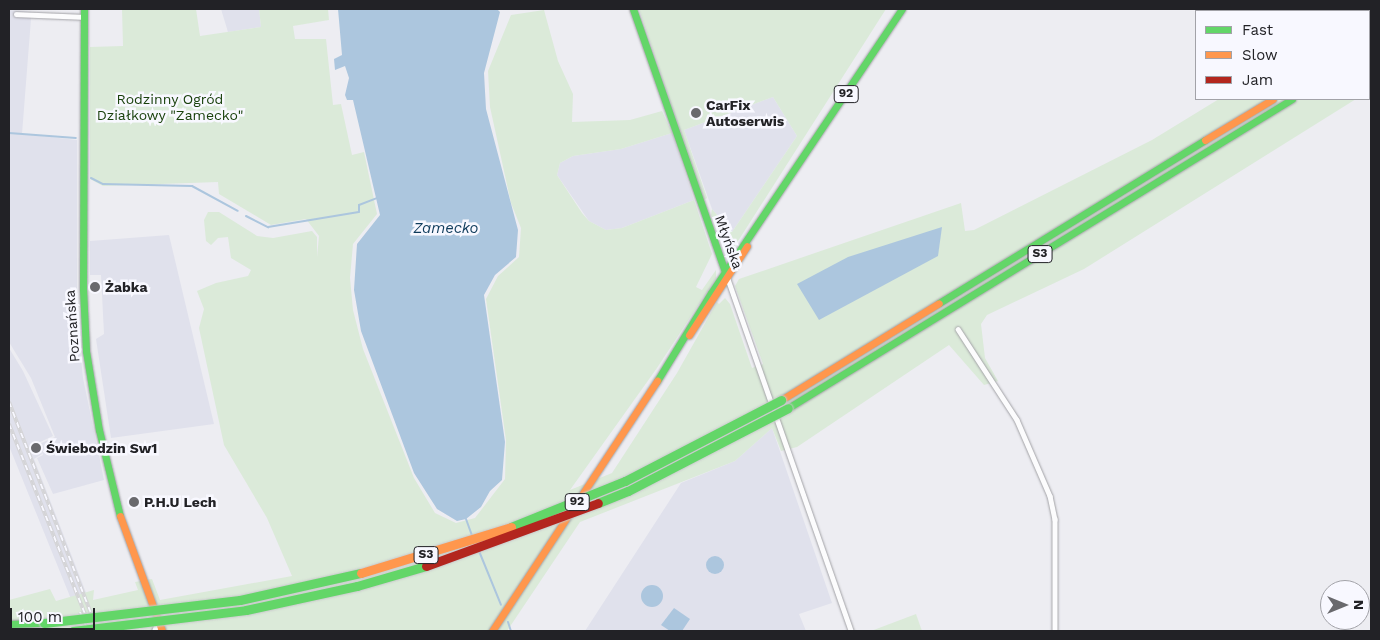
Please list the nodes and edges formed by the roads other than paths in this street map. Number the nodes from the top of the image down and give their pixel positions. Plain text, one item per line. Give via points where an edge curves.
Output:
1 (633, 9) edge
2 (902, 9) edge
3 (84, 13) edge
4 (16, 14) dead end
5 (1270, 100) edge
6 (1290, 100) edge
7 (726, 276) junction
8 (958, 329) dead end
9 (158, 621) junction
10 (9, 624) edge
11 (73, 631) edge
12 (154, 631) edge
13 (162, 631) edge
14 (492, 631) edge
15 (851, 631) edge
16 (1055, 631) edge

1 - 7 main road, Młyńska
2 - 7 main road, 92
3 - 4 street
3 - 9 main road, Poznańska via 83,289 86,351 113,489
5 - 10 main road, S3, bridge via 781,400 625,481 531,520 426,555 327,582 240,600 141,614
6 - 11 main road, S3, bridge via 788,408 628,491 530,531 357,586 254,608
7 - 14 main road, 92
7 - 15 street, Młyńska
8 - 16 street via 1017,420 1048,489 1054,519
9 - 12 street
9 - 13 main road, Poznańska

